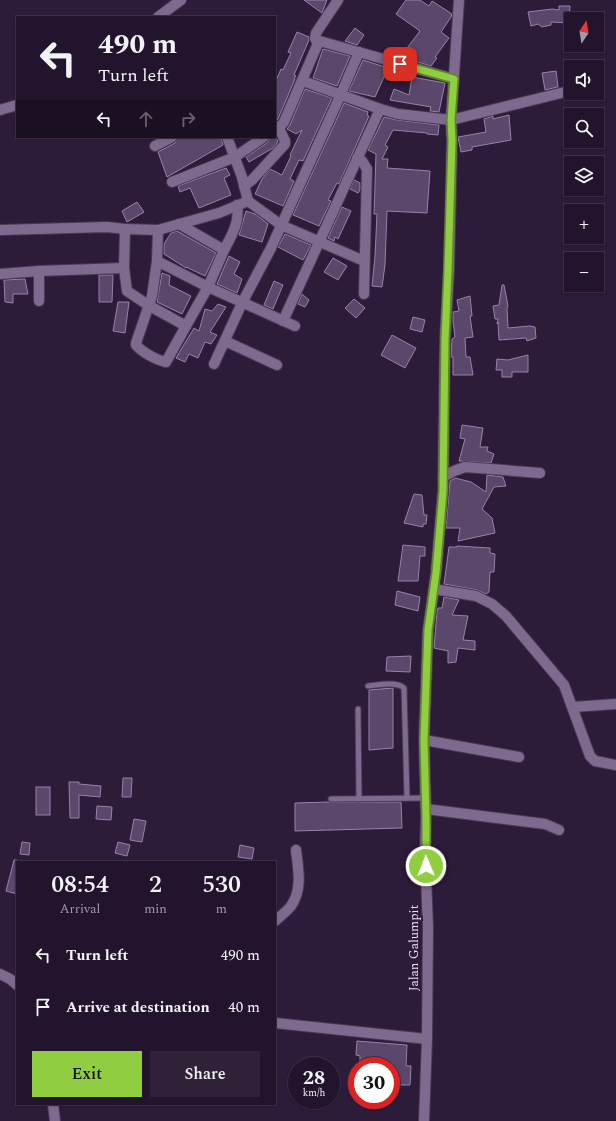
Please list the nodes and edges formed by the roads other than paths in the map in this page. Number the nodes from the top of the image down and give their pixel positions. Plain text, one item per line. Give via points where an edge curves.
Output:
1 (181, 0) edge
2 (338, 0) edge
3 (459, 0) edge
4 (159, 16) edge
5 (319, 41) junction
6 (359, 52) junction
7 (454, 79) junction
8 (303, 80) junction
9 (564, 92) edge
10 (341, 94) junction
11 (16, 104) edge
12 (380, 109) junction
13 (0, 110) edge
14 (451, 120) junction
15 (277, 129) edge
16 (170, 138) edge
17 (228, 138) edge
18 (263, 138) edge
19 (155, 146) dead end
20 (235, 157) junction
21 (357, 158) junction
22 (172, 182) dead end
23 (244, 186) junction
24 (248, 201) junction
25 (237, 205) junction
26 (179, 224) junction
27 (281, 225) junction
28 (125, 229) junction
29 (0, 230) edge
30 (158, 230) junction
31 (319, 241) junction
32 (224, 250) junction
33 (157, 261) junction
34 (364, 261) junction
35 (124, 268) junction
36 (39, 271) junction
37 (0, 274) edge
38 (208, 287) junction
39 (364, 294) dead end
40 (39, 301) dead end
41 (242, 303) junction
42 (148, 305) junction
43 (283, 321) junction
44 (186, 326) junction
45 (295, 326) dead end
46 (225, 341) junction
47 (214, 364) dead end
48 (277, 365) dead end
49 (540, 473) dead end
50 (443, 477) junction
51 (434, 589) junction
52 (368, 686) dead end
53 (616, 704) edge
54 (573, 707) junction
55 (358, 710) dead end
56 (424, 740) junction
57 (519, 757) dead end
58 (616, 765) edge
59 (408, 798) junction
60 (426, 798) junction
61 (331, 799) dead end
62 (359, 799) junction
63 (426, 809) junction
64 (559, 830) dead end
65 (296, 850) dead end
66 (276, 920) edge
67 (0, 974) edge
68 (16, 984) edge
69 (276, 1023) edge
70 (427, 1039) junction
71 (53, 1105) edge
72 (55, 1121) edge
73 (424, 1121) edge

1 - 4 street
2 - 5 street via 316,33 315,39
3 - 7 street, Jalan Galumpit
5 - 6 street
5 - 8 street
6 - 7 street
6 - 10 street
7 - 14 street, Jalan Galumpit
8 - 10 street
8 - 15 street via 284,122
9 - 14 street
10 - 12 street
10 - 27 street
11 - 13 street
12 - 14 street via 398,114
12 - 21 street
14 - 50 street, Jalan Galumpit
15 - 23 street via 285,144
16 - 19 street
17 - 20 street
18 - 20 street
20 - 22 street
20 - 23 street
21 - 31 street
21 - 34 street via 367,169
23 - 24 street
24 - 25 street
24 - 27 street
25 - 26 street
25 - 32 street via 236,226
26 - 30 street
26 - 32 street
27 - 31 street
27 - 41 street
28 - 29 street via 108,227
28 - 30 street
28 - 35 street
30 - 33 street
31 - 34 street
31 - 43 street
32 - 38 street
33 - 38 street
33 - 42 street via 152,296
34 - 39 street
35 - 36 street
35 - 42 street via 127,291
36 - 37 street
36 - 40 street
38 - 41 street
38 - 44 street
41 - 43 street
41 - 46 street
42 - 44 street
42 - 44 street via 136,343 144,352 166,361
43 - 45 street
46 - 47 street
46 - 48 street
49 - 50 street via 465,467
50 - 51 street, Jalan Galumpit
51 - 54 street via 476,596 492,604 506,616 564,685
51 - 56 street, Jalan Galumpit via 428,630
52 - 59 lane via 390,685 404,688
53 - 54 street
54 - 58 street via 590,756 595,761
55 - 62 lane
56 - 57 street
56 - 60 street, Jalan Galumpit
59 - 60 lane
59 - 62 lane
60 - 63 street, Jalan Galumpit
61 - 62 lane
63 - 64 street via 546,824
63 - 70 street, Jalan Galumpit
65 - 66 street via 299,874 295,899 291,907
67 - 68 street
69 - 70 street
70 - 73 street, Jalan Galumpit
71 - 72 street

